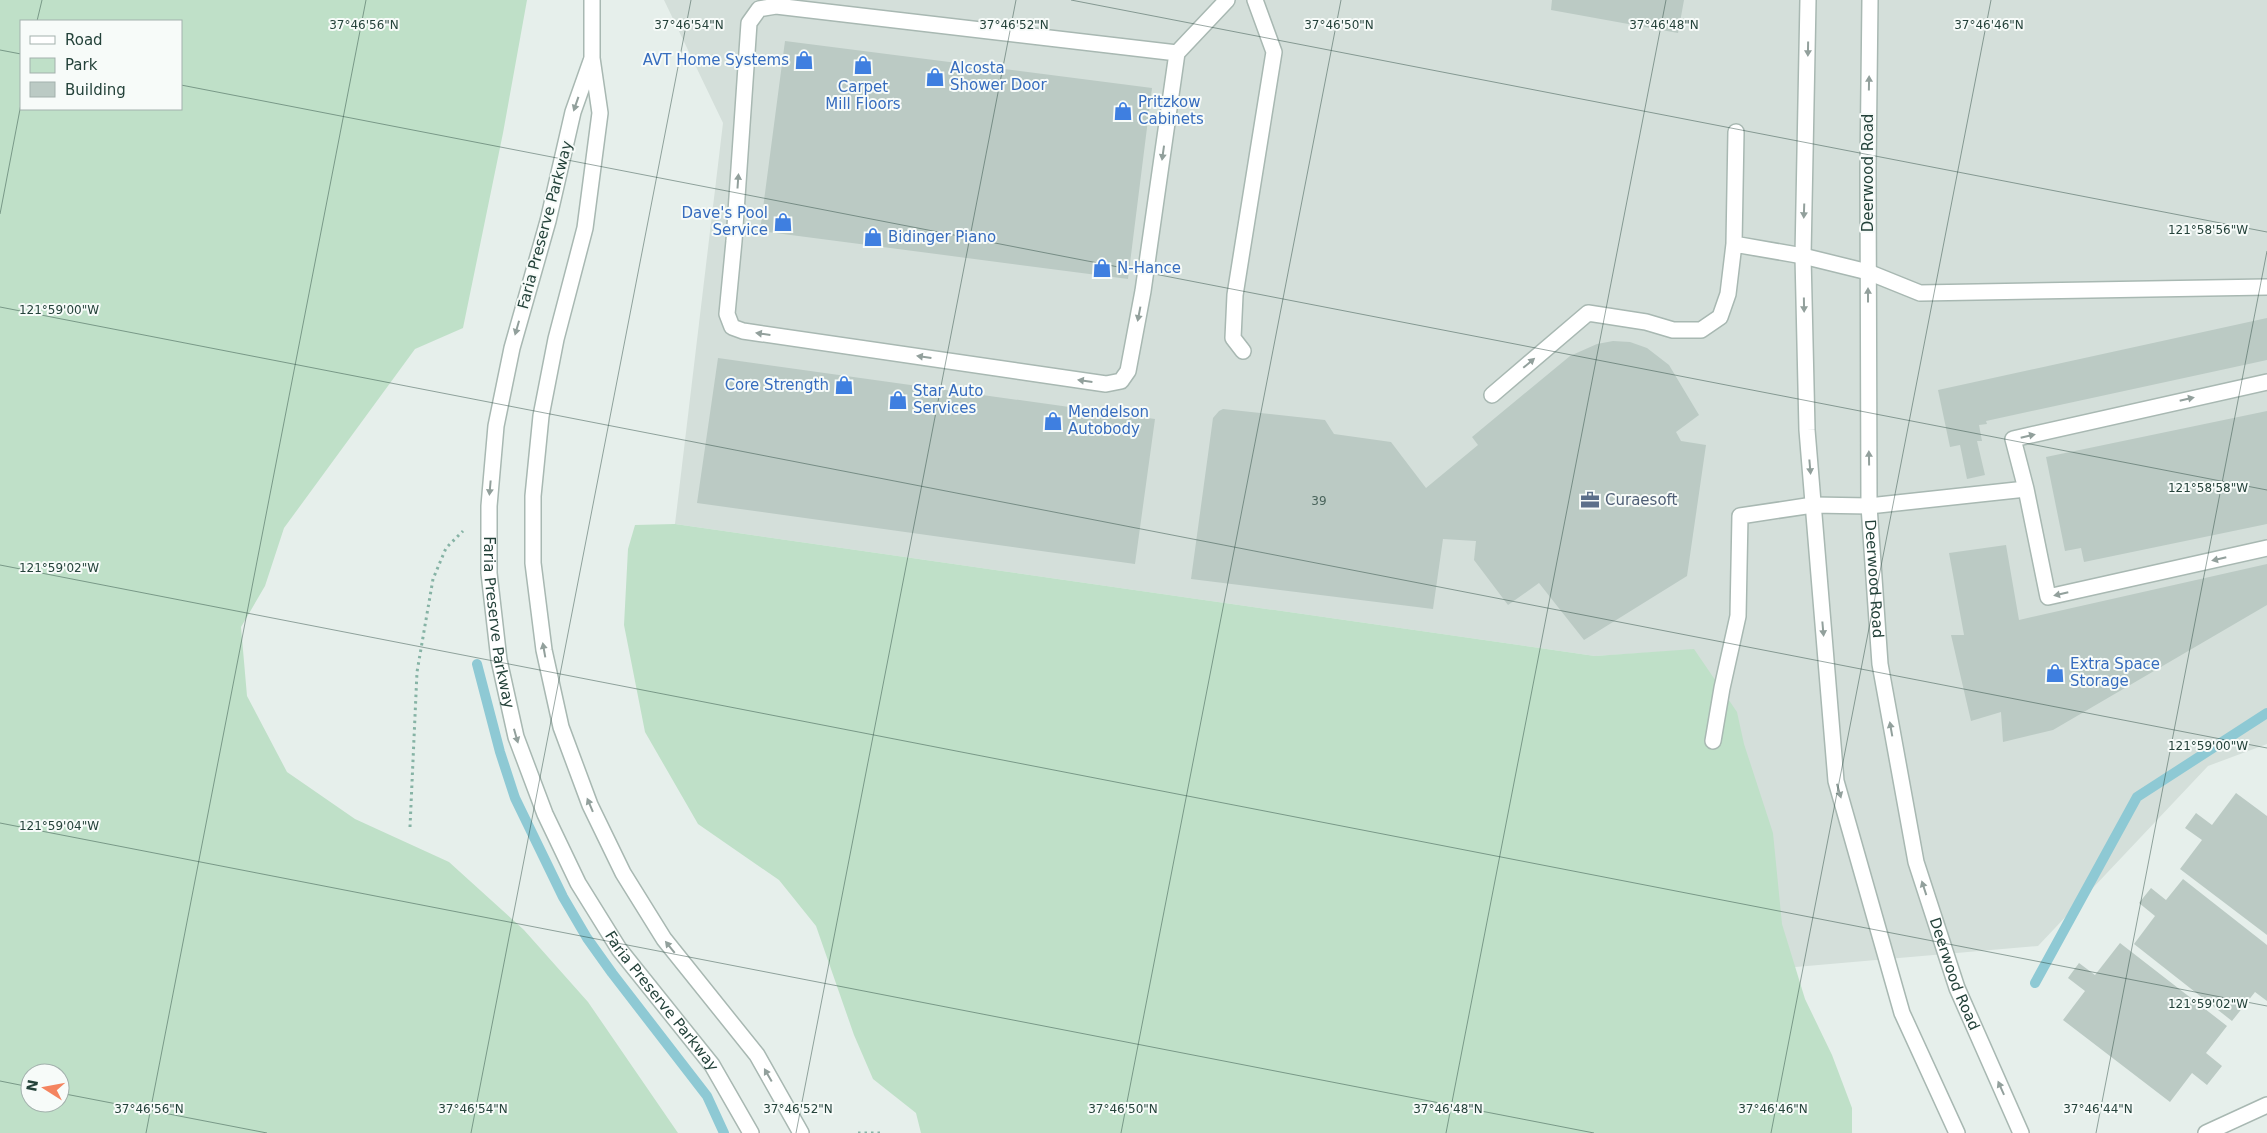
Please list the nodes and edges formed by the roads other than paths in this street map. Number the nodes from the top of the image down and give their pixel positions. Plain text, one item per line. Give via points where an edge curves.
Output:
1 (592, 0) edge
2 (1227, 0) edge
3 (1255, 0) edge
4 (1808, 0) edge
5 (1870, 0) edge
6 (1177, 53) junction
7 (592, 58) junction
8 (1736, 132) dead end
9 (1734, 244) junction
10 (1803, 256) junction
11 (1868, 272) junction
12 (2267, 287) edge
13 (1243, 351) dead end
14 (2267, 382) edge
15 (1492, 395) dead end
16 (2026, 488) junction
17 (1813, 505) junction
18 (1869, 506) junction
19 (2267, 548) edge
20 (1712, 741) dead end
21 (2267, 1105) edge
22 (751, 1133) edge
23 (801, 1133) edge
24 (1957, 1133) edge
25 (2020, 1133) edge
26 (2206, 1133) edge

1 - 7 street, Faria Preserve Parkway
2 - 6 street
3 - 13 street via 1274,52 1236,295 1233,338
4 -> 10 street
11 -> 5 street, Deerwood Road
6 -> 6 street via 1143,291 1128,371 1121,381 1106,384 732,327 727,314 749,23 759,9 776,6
7 -> 22 street, Faria Preserve Parkway via 573,112 548,221 512,348 496,426 489,506 489,573 499,660 516,737 545,814 578,883 619,949 712,1065
23 -> 7 street, Faria Preserve Parkway via 757,1056 664,939 622,874 590,805 561,727 544,650 533,563 533,496 541,416 556,339 585,228 600,112
8 - 9 street
9 - 10 street
15 -> 9 street via 1588,313 1646,322 1673,330 1701,330 1720,317 1728,294
10 - 11 street
10 -> 17 street via 1807,430
11 - 12 street via 1920,293
18 -> 11 street, Deerwood Road
16 -> 14 street via 2013,439
16 - 18 street
19 -> 16 street via 2048,597
17 - 18 street
17 - 20 street via 1740,516 1738,616
17 -> 24 street via 1836,781 1902,1013
25 -> 18 street, Deerwood Road via 1957,988 1916,862 1880,664
21 - 26 street

